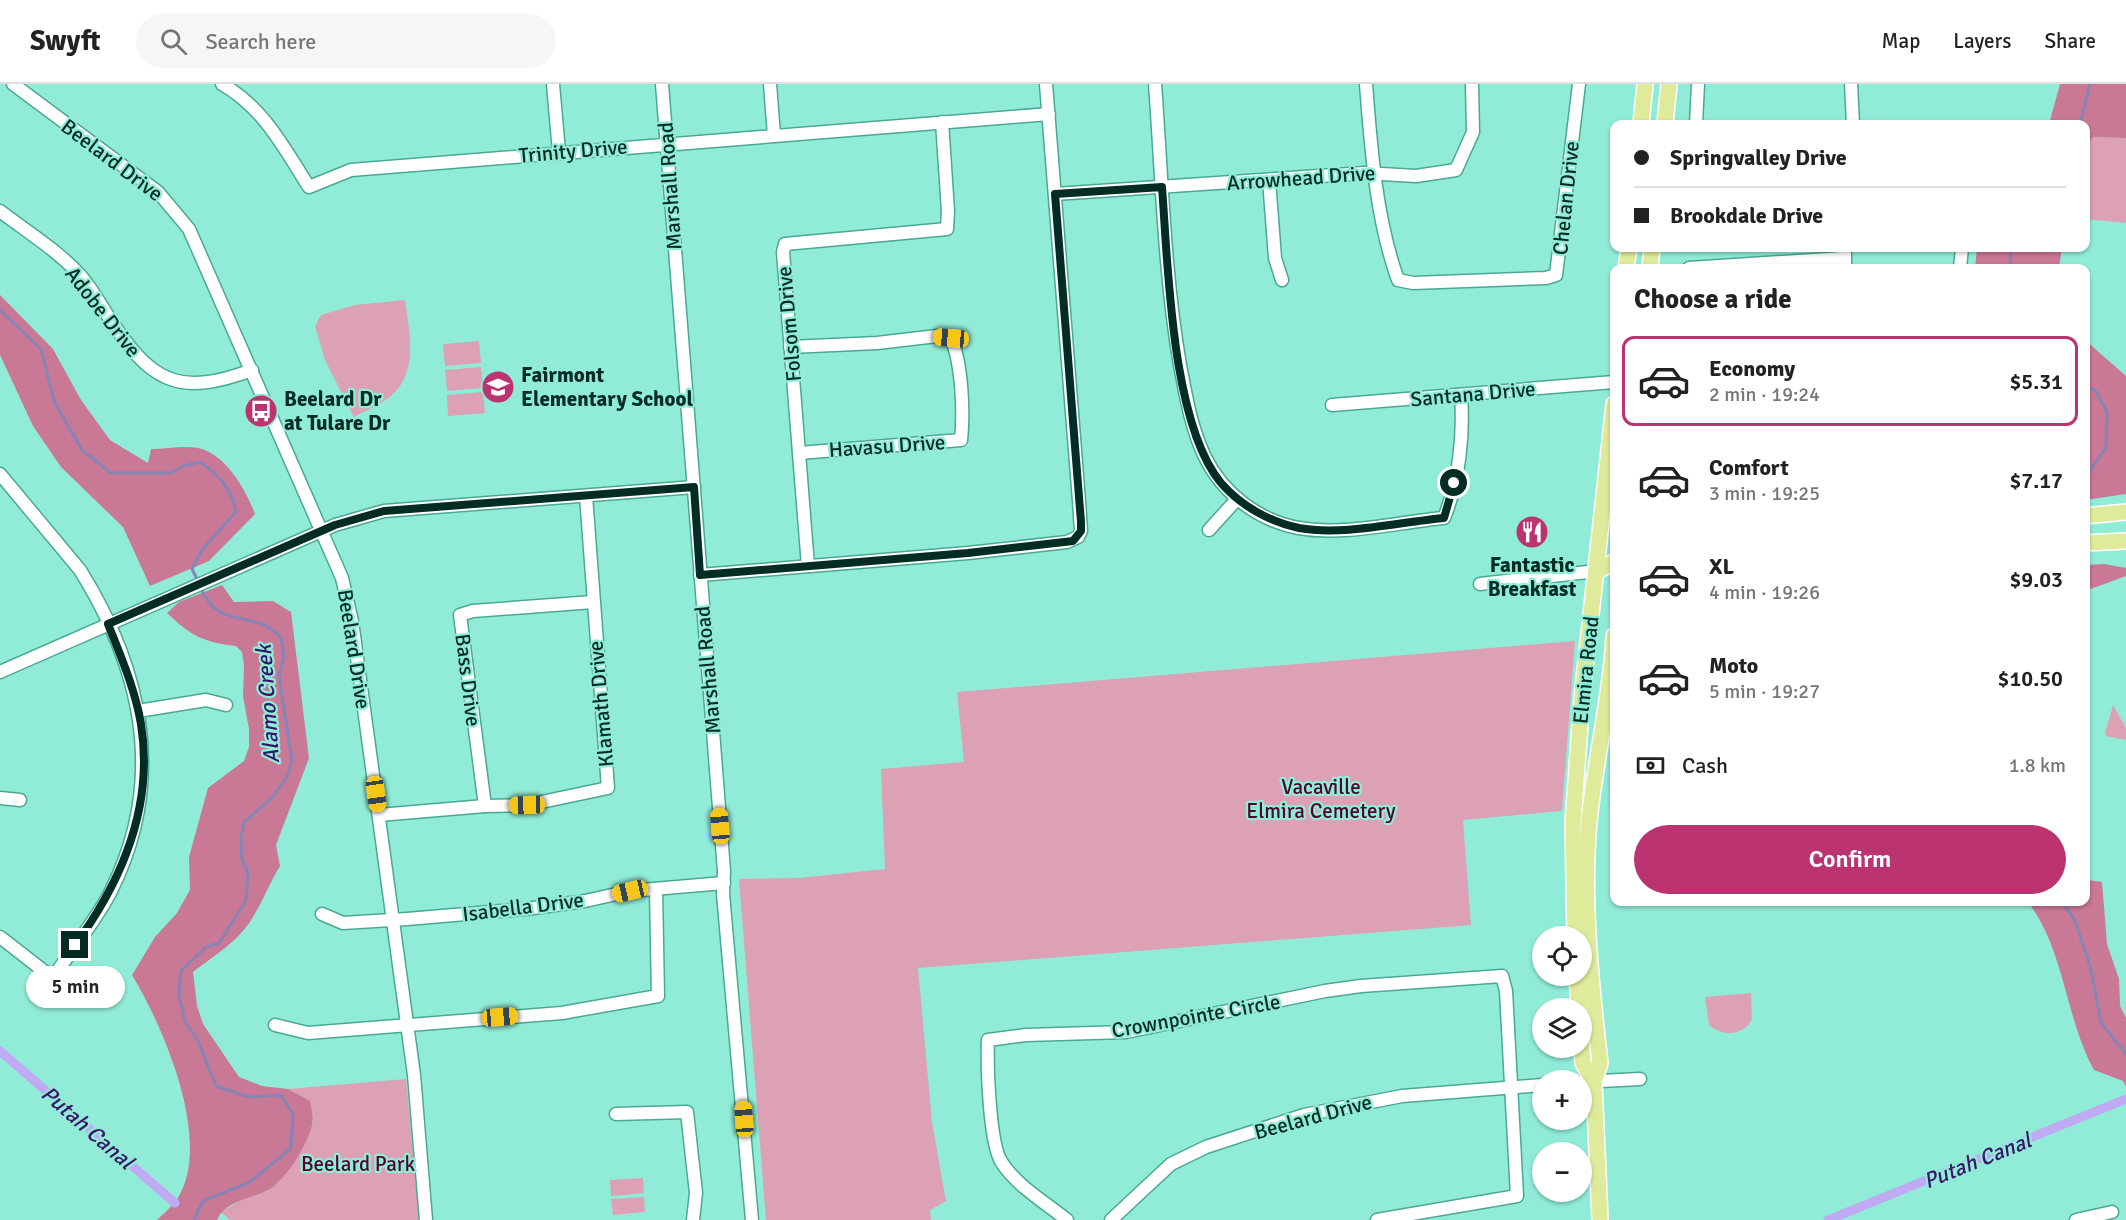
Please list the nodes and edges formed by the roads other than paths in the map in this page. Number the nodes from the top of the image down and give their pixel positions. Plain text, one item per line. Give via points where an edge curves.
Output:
1 (13, 84) edge
2 (222, 84) edge
3 (553, 84) edge
4 (662, 84) edge
5 (770, 84) edge
6 (1047, 84) edge
7 (1155, 84) edge
8 (1366, 84) edge
9 (1472, 84) edge
10 (1580, 84) edge
11 (1645, 84) edge
12 (1669, 84) edge
13 (1698, 84) edge
14 (1851, 84) edge
15 (1049, 114) junction
16 (1641, 120) edge
17 (1665, 120) edge
18 (1696, 120) edge
19 (1853, 120) edge
20 (942, 122) junction
21 (774, 135) junction
22 (667, 144) junction
23 (559, 152) junction
24 (1375, 172) junction
25 (1269, 180) junction
26 (1162, 187) junction
27 (1055, 194) junction
28 (0, 211) edge
29 (1845, 258) edge
30 (1772, 264) edge
31 (1282, 280) dead end
32 (790, 347) junction
33 (252, 370) junction
34 (1610, 382) edge
35 (1461, 395) junction
36 (1332, 405) dead end
37 (1610, 443) edge
38 (800, 453) junction
39 (0, 474) edge
40 (694, 487) junction
41 (586, 496) junction
42 (1237, 499) junction
43 (2126, 512) edge
44 (2090, 516) edge
45 (1209, 530) dead end
46 (322, 531) junction
47 (2126, 541) edge
48 (2090, 543) edge
49 (1610, 564) edge
50 (808, 566) junction
51 (1597, 571) junction
52 (1610, 571) edge
53 (700, 575) junction
54 (1480, 584) dead end
55 (593, 602) junction
56 (108, 624) junction
57 (0, 672) edge
58 (1610, 679) edge
59 (226, 705) dead end
60 (138, 711) junction
61 (0, 798) edge
62 (20, 800) dead end
63 (485, 806) junction
64 (379, 815) junction
65 (724, 883) junction
66 (656, 889) junction
67 (322, 914) dead end
68 (393, 920) junction
69 (1575, 926) edge
70 (0, 938) edge
71 (275, 1025) dead end
72 (407, 1025) junction
73 (1592, 1076) edge
74 (1640, 1079) dead end
75 (1592, 1082) edge
76 (1532, 1086) edge
77 (1513, 1088) junction
78 (616, 1114) dead end
79 (1592, 1128) edge
80 (2112, 1212) dead end
81 (426, 1220) edge
82 (693, 1220) edge
83 (752, 1220) edge
84 (1067, 1220) edge
85 (1111, 1220) edge
86 (1377, 1220) edge
87 (1600, 1220) edge
88 (2076, 1220) edge

1 - 33 street, Beelard Drive via 158,192 176,211 202,253
2 - 23 street, Trinity Drive via 254,106 309,187 351,170
3 - 23 street
4 - 22 street, Marshall Road
5 - 21 street
6 - 15 street
7 - 26 street
8 - 24 street
9 - 24 street, Arrowhead Drive via 1473,132 1456,170 1416,176
10 - 24 street, Chelan Drive via 1556,274 1546,278 1413,283 1398,280 1390,258
11 - 16 main road
12 - 17 main road
13 - 18 street
14 - 19 street
15 - 20 street, Trinity Drive
15 - 27 street
20 - 21 street, Trinity Drive
20 - 32 street, Folsom Drive via 947,229 785,244
21 - 22 street, Trinity Drive
22 - 23 street, Trinity Drive
22 - 40 street, Marshall Road
24 - 25 street, Arrowhead Drive
25 - 26 street, Arrowhead Drive
25 - 31 street via 1275,258
26 - 27 street, Arrowhead Drive
26 - 42 street via 1171,310 1193,425 1205,457
27 - 50 street via 1079,501 1078,537 1067,542 979,552
28 - 33 street, Adobe Drive via 80,274 128,348 150,370 183,383 204,384
29 - 30 street
32 - 38 street, Folsom Drive
32 - 38 street, Havasu Drive via 937,336 951,338 956,349 961,440
33 - 46 street, Beelard Drive
34 - 35 street, Santana Drive
35 - 36 street, Santana Drive
35 - 42 street via 1460,448 1444,518 1333,530 1299,528 1278,522
37 - 51 main road, Elmira Road
38 - 50 street, Folsom Drive
39 - 56 street via 80,570
40 - 41 street
40 - 53 street, Marshall Road
41 - 46 street via 384,511
41 - 55 street, Klamath Drive
42 - 45 street
43 - 44 main road
46 - 56 street
46 - 64 street, Beelard Drive via 350,605
47 - 48 main road
49 - 51 main road
50 - 53 street
51 - 52 main road
51 - 54 street
51 - 69 main road, Elmira Road via 1573,823
53 - 65 street, Marshall Road
55 - 63 street, Klamath Drive via 608,788 527,805
55 - 63 street, Bass Drive via 460,615
56 - 57 street
56 - 60 street via 129,675
58 - 73 main road, Elmira Road via 1589,824 1589,935 1600,1063
59 - 60 street via 206,700
60 - 70 street via 143,762 136,824 127,856 99,913 55,975 45,972
61 - 62 street
63 - 64 street, Klamath Drive
64 - 68 street, Beelard Drive
65 - 66 street, Isabella Drive
65 - 83 street, Marshall Road
66 - 68 street, Isabella Drive via 526,909
66 - 72 street via 660,985 657,996 562,1012
67 - 68 street, Isabella Drive via 343,923
68 - 72 street, Beelard Drive
71 - 72 street via 308,1033
72 - 81 street, Beelard Drive
74 - 75 street
76 - 77 street, Beelard Drive
77 - 84 street, Crownpointe Circle via 1502,976 1326,991 1126,1032 988,1040 995,1145 1001,1162 1018,1181
77 - 85 street, Beelard Drive via 1370,1101 1304,1115 1206,1147 1171,1164
77 - 86 street via 1517,1196
78 - 82 street via 687,1112 696,1193
79 - 87 main road, Elmira Road
80 - 88 street

